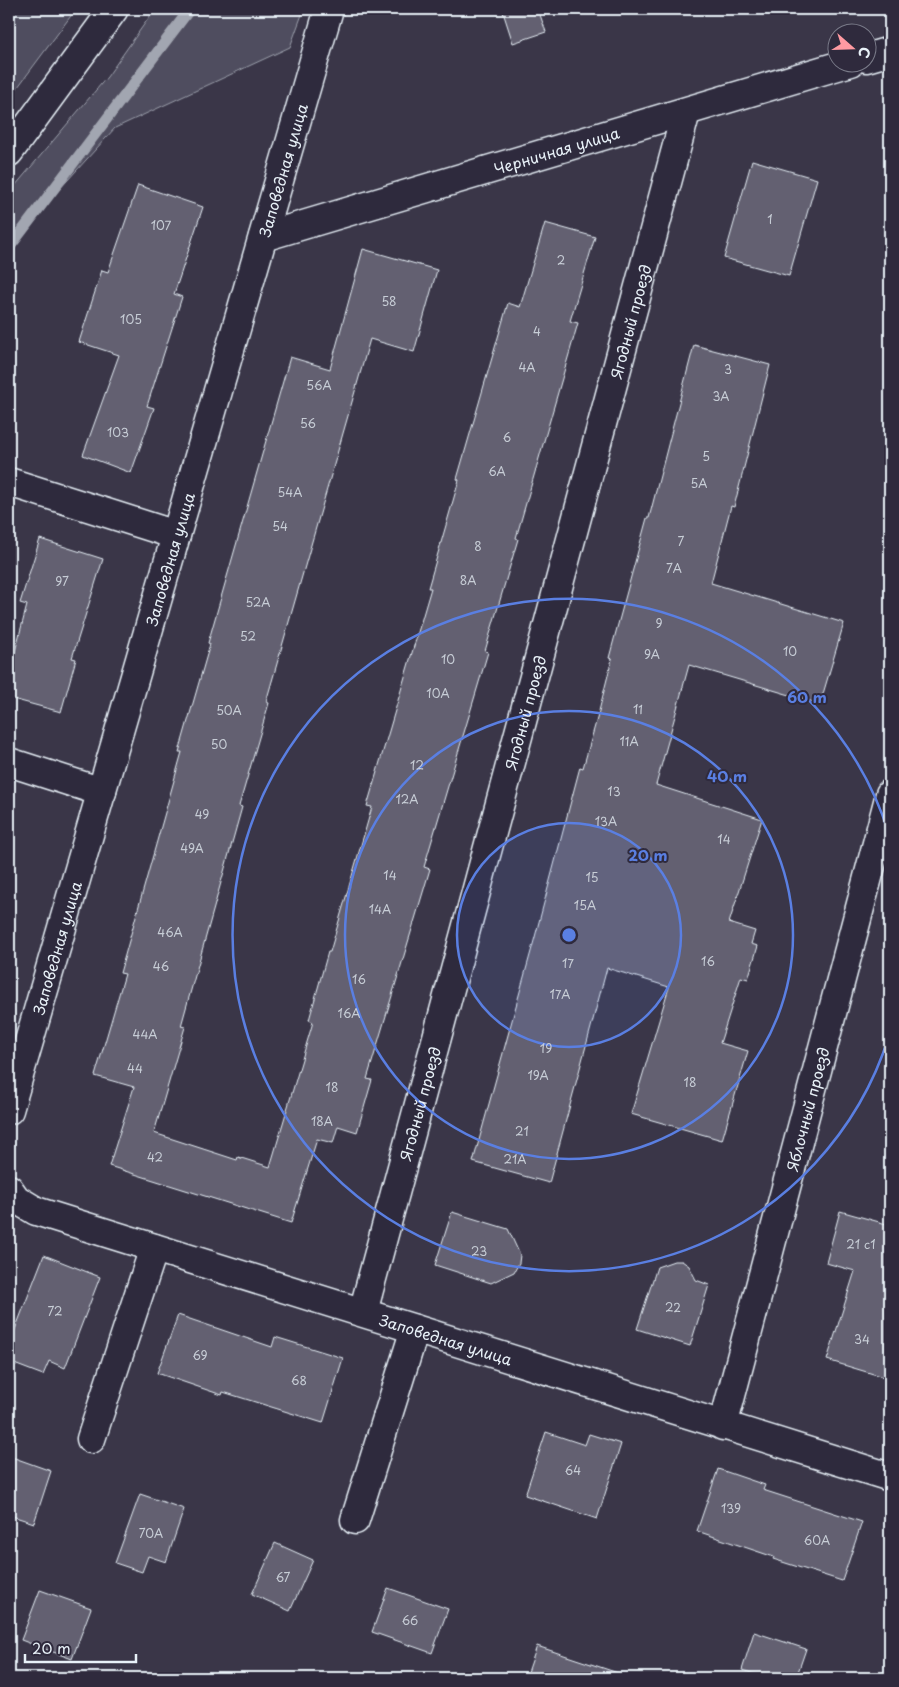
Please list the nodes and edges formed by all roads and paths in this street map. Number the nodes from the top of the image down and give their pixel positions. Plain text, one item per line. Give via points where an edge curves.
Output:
1 (114, 9) edge
2 (329, 9) edge
3 (890, 51) edge
4 (876, 55) edge
5 (826, 69) edge
6 (686, 112) junction
7 (9, 152) edge
8 (263, 237) junction
9 (9, 482) edge
10 (176, 535) junction
11 (9, 762) edge
12 (102, 792) junction
13 (890, 794) edge
14 (17, 1050) edge
15 (9, 1110) edge
16 (9, 1189) edge
17 (154, 1248) junction
18 (363, 1312) junction
19 (415, 1329) junction
20 (723, 1426) junction
21 (91, 1439) dead end
22 (890, 1478) edge
23 (355, 1520) dead end

1 - 7 street
2 - 8 street, Заповедная улица
3 - 4 street
5 - 6 street, Черничная улица
6 - 8 street, Черничная улица
6 - 18 street, Ягодный проезд
8 - 10 street, Заповедная улица
9 - 10 street
10 - 12 street, Заповедная улица
11 - 12 street
12 - 14 street, Заповедная улица
13 - 20 street, Яблочный проезд
14 - 15 street, Заповедная улица
16 - 17 street, Заповедная улица via 16,1199 36,1211
17 - 18 street, Заповедная улица
17 - 21 street
18 - 19 street, Заповедная улица
19 - 20 street, Заповедная улица
19 - 23 street
20 - 22 street, Заповедная улица

